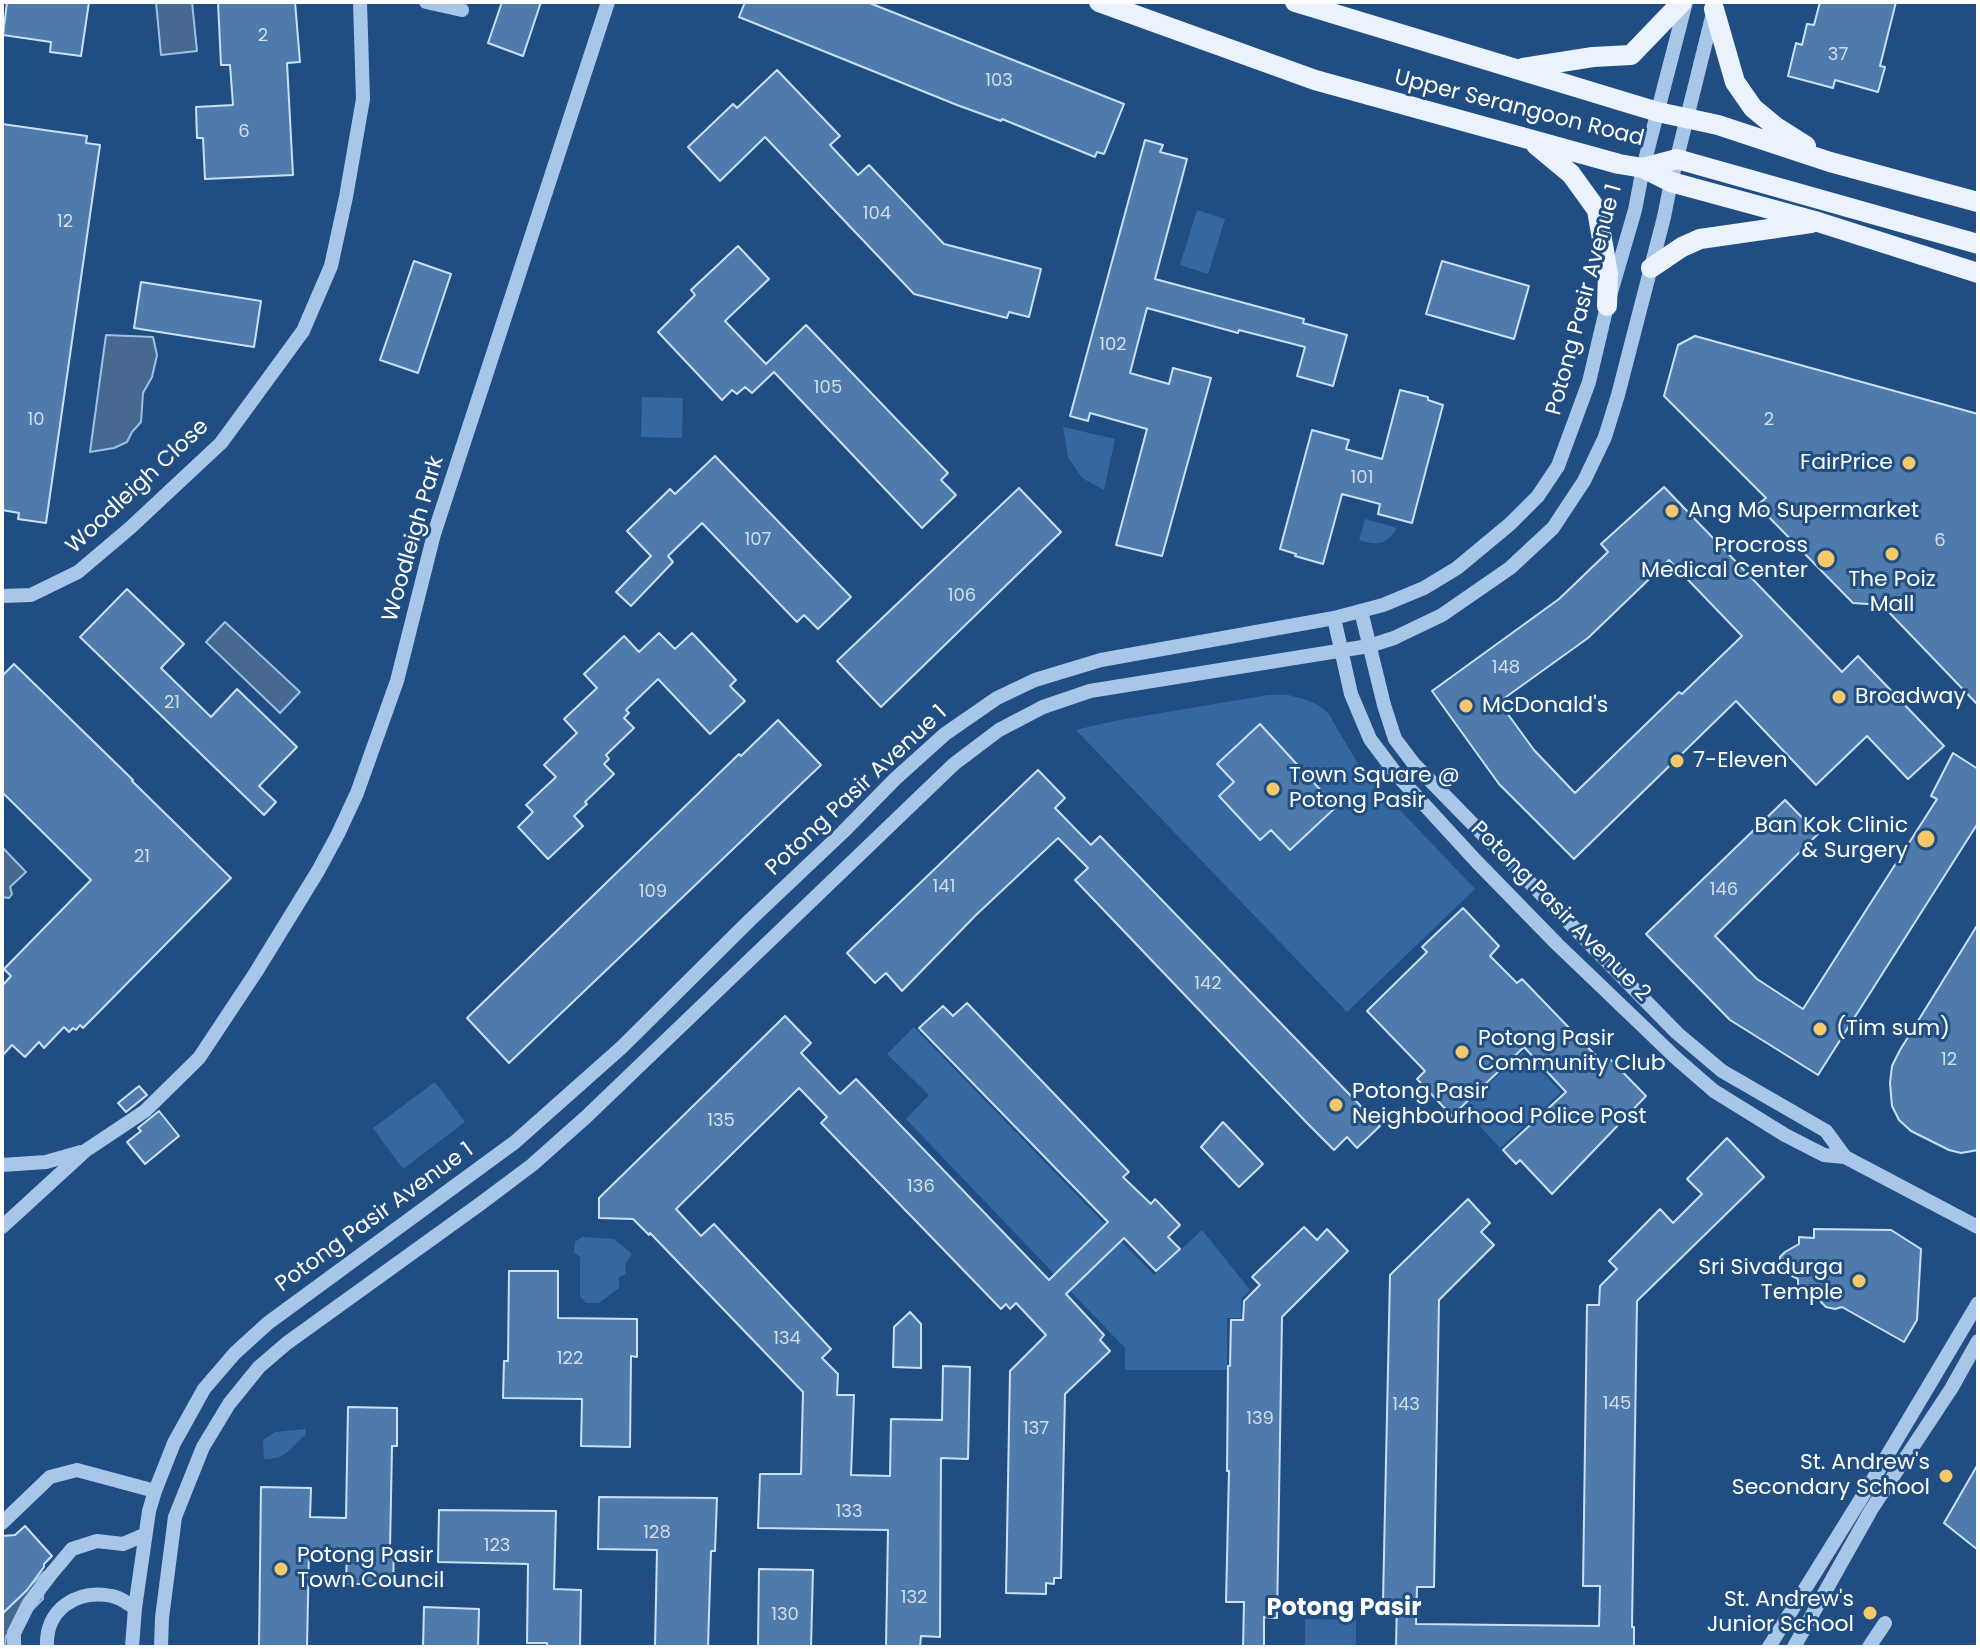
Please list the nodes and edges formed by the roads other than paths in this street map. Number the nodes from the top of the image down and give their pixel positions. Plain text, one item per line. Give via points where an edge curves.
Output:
1 (360, 2) edge
2 (426, 2) edge
3 (608, 2) edge
4 (1099, 2) edge
5 (1295, 2) edge
6 (1684, 2) edge
7 (1715, 5) edge
8 (462, 10) dead end
9 (1519, 69) junction
10 (1658, 112) junction
11 (1687, 119) junction
12 (1530, 140) junction
13 (1677, 159) junction
14 (1830, 162) junction
15 (1643, 168) junction
16 (1671, 182) junction
17 (1978, 202) edge
18 (1818, 222) junction
19 (1978, 244) edge
20 (1651, 268) junction
21 (1978, 273) edge
22 (1607, 306) junction
23 (2, 596) edge
24 (1361, 611) junction
25 (1334, 618) junction
26 (1369, 646) junction
27 (1340, 651) junction
28 (85, 1151) junction
29 (1845, 1157) junction
30 (2, 1165) edge
31 (2, 1227) edge
32 (1978, 1227) edge
33 (1978, 1303) edge
34 (1978, 1341) edge
35 (155, 1491) junction
36 (2, 1523) edge
37 (144, 1535) junction
38 (135, 1608) junction
39 (1885, 1623) dead end
40 (14, 1647) edge
41 (47, 1647) edge
42 (132, 1647) edge
43 (161, 1647) edge
44 (1769, 1647) edge
45 (1794, 1647) edge
46 (1869, 1647) edge

1 - 23 street, Woodleigh Close via 363,99 331,266 303,331 221,443 130,528 78,572 31,595
2 - 8 street
3 - 28 street, Woodleigh Park via 434,534 397,681 357,793 318,871 199,1058 145,1111
4 - 12 main road, Upper Serangoon Road via 1315,80
5 - 9 main road, Upper Serangoon Road
6 - 9 main road via 1631,55
6 - 10 street, Potong Pasir Avenue 1
7 - 11 street
7 - 14 main road via 1735,82 1753,108
9 - 10 main road, Upper Serangoon Road
10 - 11 main road, Upper Serangoon Road
10 - 15 street, Potong Pasir Avenue 1
11 - 13 street
11 - 14 main road, Upper Serangoon Road
12 - 15 main road, Upper Serangoon Road
12 - 22 main road via 1571,174 1597,210 1608,274
13 - 15 main road, Upper Serangoon Road
13 - 16 street
13 - 19 main road, Upper Serangoon Road
14 - 17 main road, Upper Serangoon Road
15 - 16 main road
15 - 22 street, Potong Pasir Avenue 1
16 - 18 main road
16 - 20 street
18 - 20 main road via 1700,239
18 - 21 main road
20 - 26 street via 1605,437 1553,528 1510,568 1442,615
22 - 24 street, Potong Pasir Avenue 1 via 1580,409 1558,466 1538,496 1457,568 1424,588
24 - 25 street, Potong Pasir Avenue 1
24 - 26 street, Potong Pasir Avenue 2
25 - 27 street, Potong Pasir Avenue 2
25 - 35 street, Potong Pasir Avenue 1 via 1101,660 997,698 945,734 622,1047 515,1142 268,1323 235,1353 204,1389
26 - 27 street
26 - 29 street, Potong Pasir Avenue 2 via 1395,739 1414,764 1677,1033 1722,1071 1826,1131
27 - 29 street, Potong Pasir Avenue 2 via 1370,739 1397,775 1557,944 1714,1091 1824,1155
27 - 43 street via 1090,691 999,730 954,764 532,1165 259,1367 203,1447 175,1517
28 - 30 street via 46,1162
28 - 31 street
29 - 32 street, Potong Pasir Avenue 2
33 - 44 street
34 - 45 street via 1871,1510
35 - 36 street via 77,1470 50,1477
35 - 37 street, Potong Pasir Avenue 1
37 - 38 street, Potong Pasir Avenue 1
37 - 40 street via 123,1544 97,1541 72,1549 29,1603 14,1633
38 - 41 street via 115,1596 92,1595 67,1603 51,1618
38 - 42 street, Potong Pasir Avenue 1
39 - 46 street

